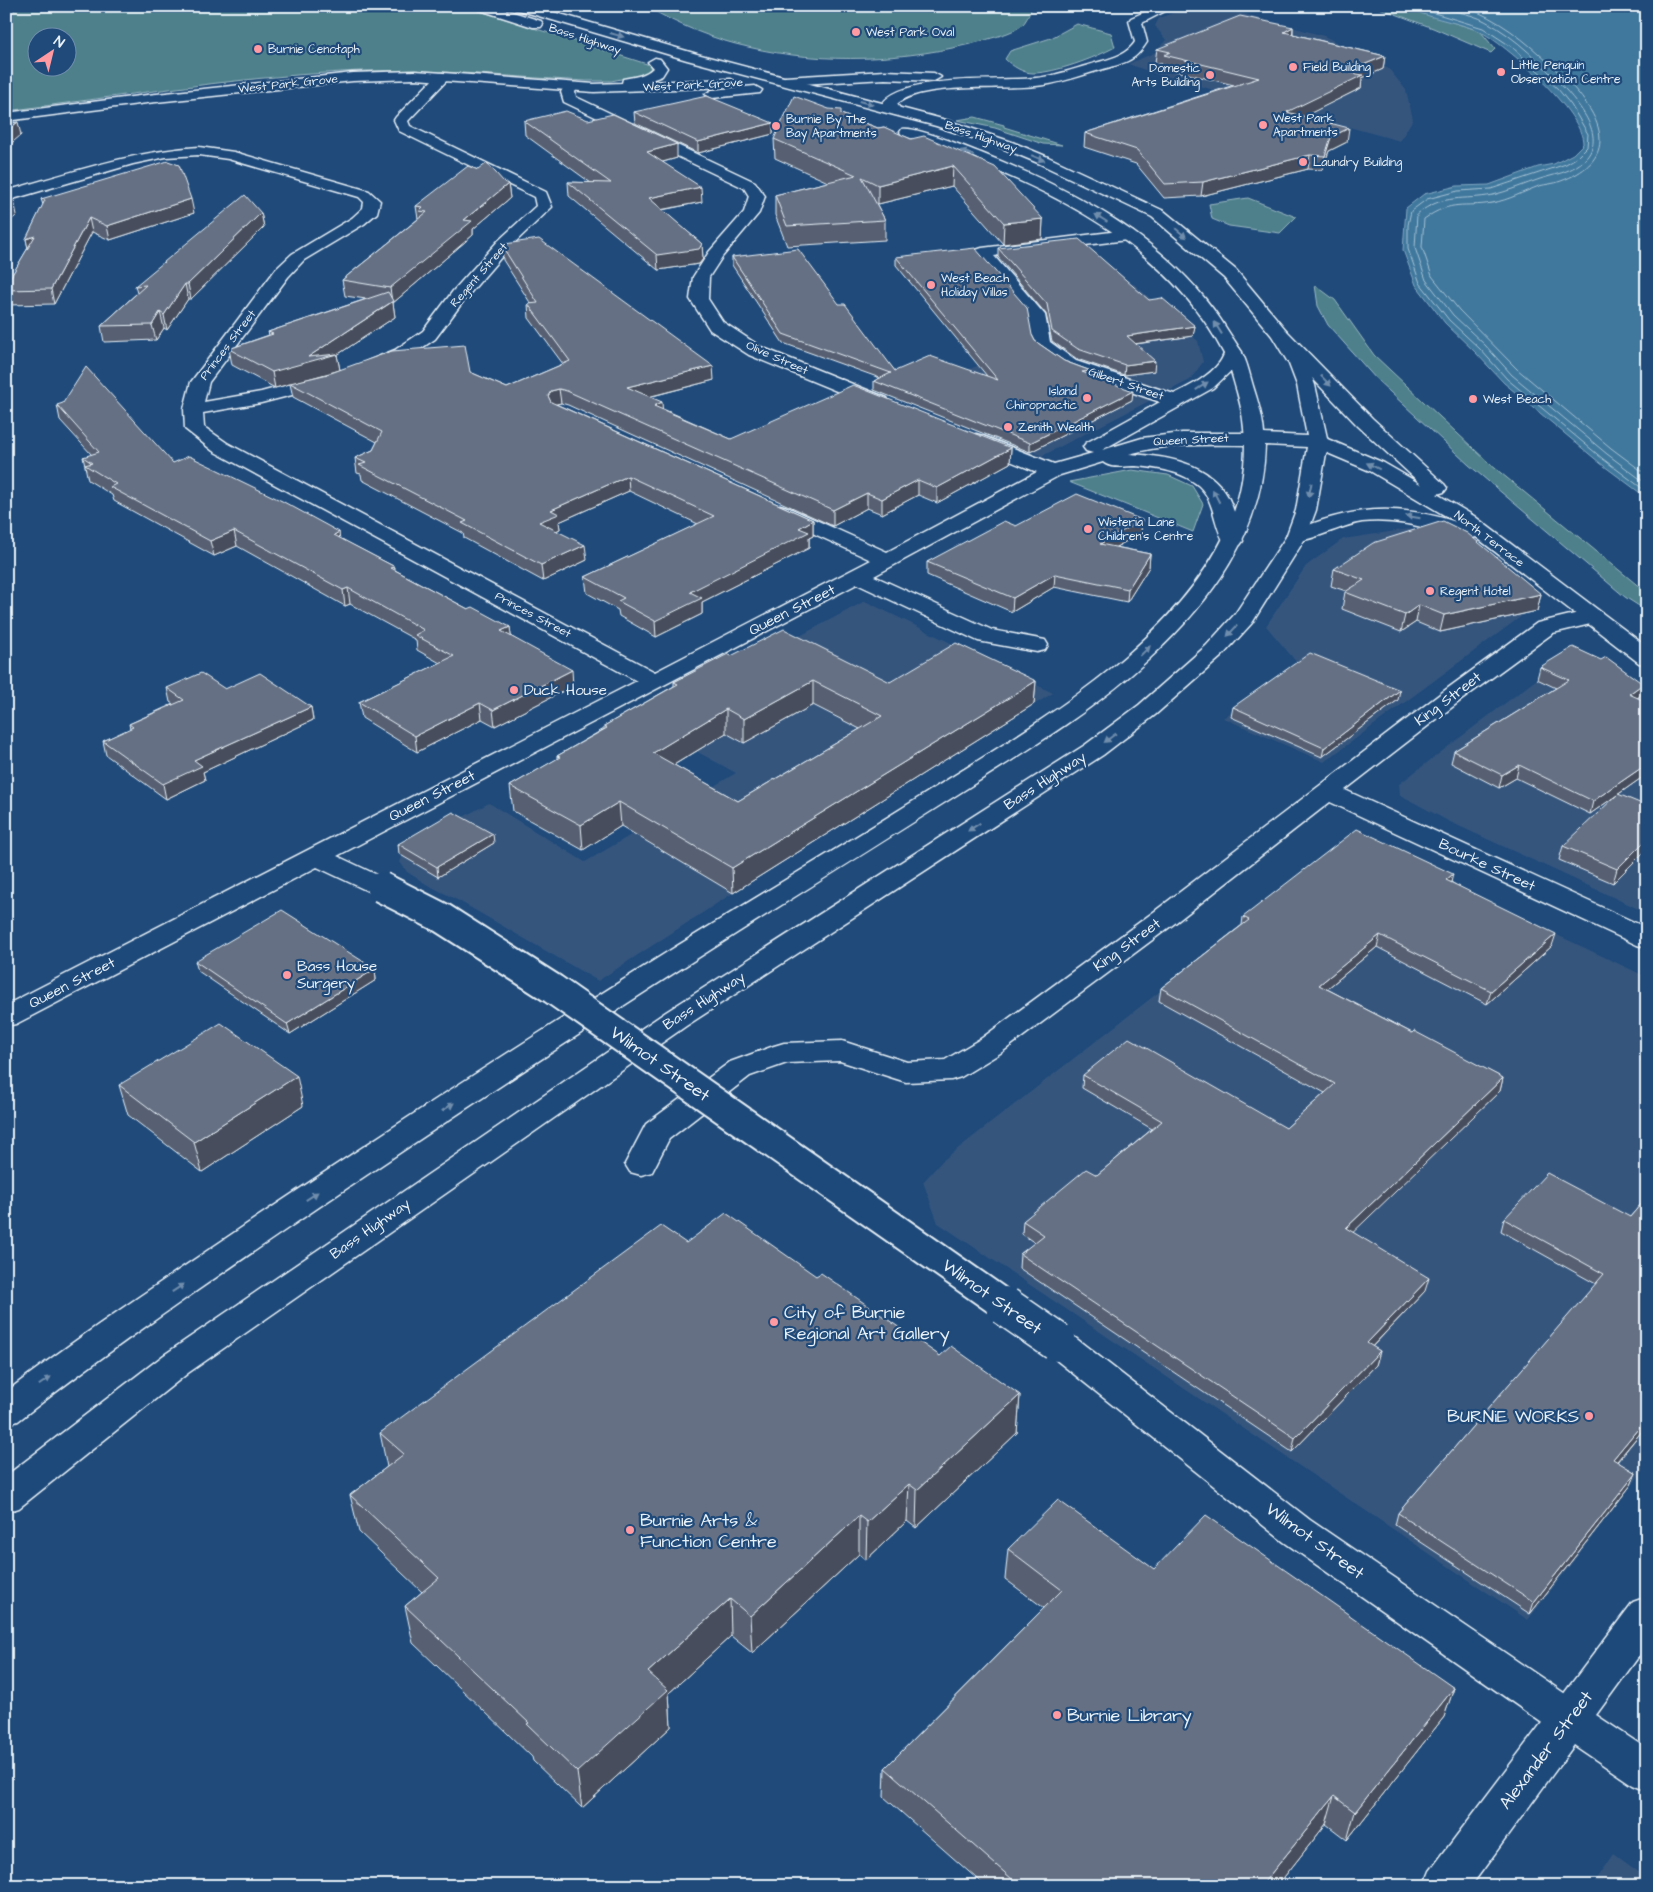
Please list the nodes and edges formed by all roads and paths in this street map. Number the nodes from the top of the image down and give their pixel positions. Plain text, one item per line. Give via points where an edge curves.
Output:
1 (481, 6) edge
2 (519, 6) edge
3 (1169, 6) edge
4 (573, 36) dead end
5 (672, 66) dead end
6 (688, 71) dead end
7 (443, 77) junction
8 (785, 82) junction
9 (731, 83) junction
10 (977, 83) junction
11 (995, 84) junction
12 (571, 87) junction
13 (808, 87) junction
14 (594, 88) junction
15 (755, 90) junction
16 (772, 95) dead end
17 (894, 110) junction
18 (6, 117) edge
19 (895, 128) dead end
20 (6, 196) edge
21 (1127, 235) junction
22 (1280, 334) junction
23 (1233, 352) junction
24 (362, 370) edge
25 (344, 376) edge
26 (1176, 401) junction
27 (892, 407) edge
28 (193, 409) junction
29 (1120, 430) junction
30 (965, 435) edge
31 (1256, 439) junction
32 (1318, 442) junction
33 (1142, 444) junction
34 (1053, 471) junction
35 (764, 503) edge
36 (1296, 537) junction
37 (1489, 537) junction
38 (1233, 541) junction
39 (1507, 552) junction
40 (888, 560) junction
41 (857, 576) junction
42 (1591, 617) junction
43 (1037, 645) dead end
44 (1647, 658) edge
45 (655, 681) junction
46 (1328, 792) junction
47 (314, 856) junction
48 (1647, 939) edge
49 (6, 1016) edge
50 (641, 1164) dead end
51 (6, 1411) edge
52 (6, 1497) edge
53 (1647, 1614) edge
54 (1569, 1719) junction
55 (1647, 1772) edge
56 (1445, 1886) edge

1 - 4 main road, Bass Highway
2 -> 8 main road, Bass Highway
3 - 11 main road via 1135,22 1141,42 1133,53 1058,78
5 - 14 main road via 651,60 660,68 657,73
6 - 9 main road
7 - 12 main road, West Park Grove
7 - 18 main road, West Park Grove via 414,75 328,79
7 - 24 main road, Regent Street via 404,115 401,120 404,128 541,195 544,206 459,294 429,335 401,354
8 - 9 main road, West Park Grove
8 - 10 main road via 902,75
8 - 13 main road, Bass Highway
9 - 14 main road, West Park Grove
9 - 15 main road
10 - 11 main road
10 - 13 main road, West Park Grove via 898,81
11 - 17 main road via 911,91 892,99 889,104
12 - 14 main road, West Park Grove
12 - 15 main road, West Park Grove via 681,95
12 - 27 main road, Olive Street via 569,99 750,185 757,196 751,213 715,255 701,277 698,299 716,326 755,351
13 - 15 main road, West Park Grove
13 -> 17 main road, Bass Highway
15 - 16 main road
17 -> 22 main road, Bass Highway via 1007,145 1158,214 1230,274
21 -> 19 main road, Bass Highway via 1036,182
20 - 28 main road, Princes Street via 131,160 199,151 229,155 346,188 364,194 372,201 371,210 358,221 298,257 282,273 200,382
23 -> 21 main road, Bass Highway via 1196,295
21 - 26 main road, Gilbert Street via 982,253 1036,315 1042,344 1070,364
22 - 32 main road, Bass Highway via 1306,385
22 -> 37 main road via 1365,422
26 -> 23 main road via 1223,370
23 - 31 main road, Bass Highway via 1250,396
25 - 28 main road via 269,398
26 - 29 main road
28 - 45 main road, Princes Street via 195,428 220,447
29 - 33 main road
29 - 34 main road
30 - 34 main road
31 - 32 main road
31 - 33 main road, Queen Street via 1202,438
31 - 38 main road, Bass Highway via 1255,467 1242,522
32 -> 36 main road, Bass Highway via 1306,510
37 -> 32 main road, North Terrace via 1402,480
33 - 34 main road, Queen Street
38 -> 34 main road via 1213,488 1185,470 1157,463 1114,460
34 - 40 main road, Queen Street
35 - 40 main road
39 -> 36 main road via 1449,526 1394,514 1343,518
36 -> 52 main road, Bass Highway via 1244,618 1214,651 1147,710 1101,744 579,1085 176,1364
37 - 39 main road, North Terrace
51 -> 38 main road, Bass Highway via 148,1308 326,1186 639,983 1070,712 1145,651 1186,609
39 - 42 main road, North Terrace
40 - 41 main road, Queen Street
41 - 43 main road via 986,636
41 - 45 main road, Queen Street
42 - 44 main road, North Terrace
42 - 46 main road, King Street via 1545,628
45 - 47 main road, Queen Street
46 - 48 main road, Bourke Street
46 - 50 main road, King Street via 992,1045 951,1070 906,1072 842,1051 784,1053 740,1069 657,1132
47 - 49 main road, Queen Street
47 - 54 main road, Wilmot Street, bridge via 442,918 553,990 1056,1342 1297,1530
53 - 54 main road, Alexander Street
54 - 55 main road, Wilmot Street
54 - 56 main road, Alexander Street

